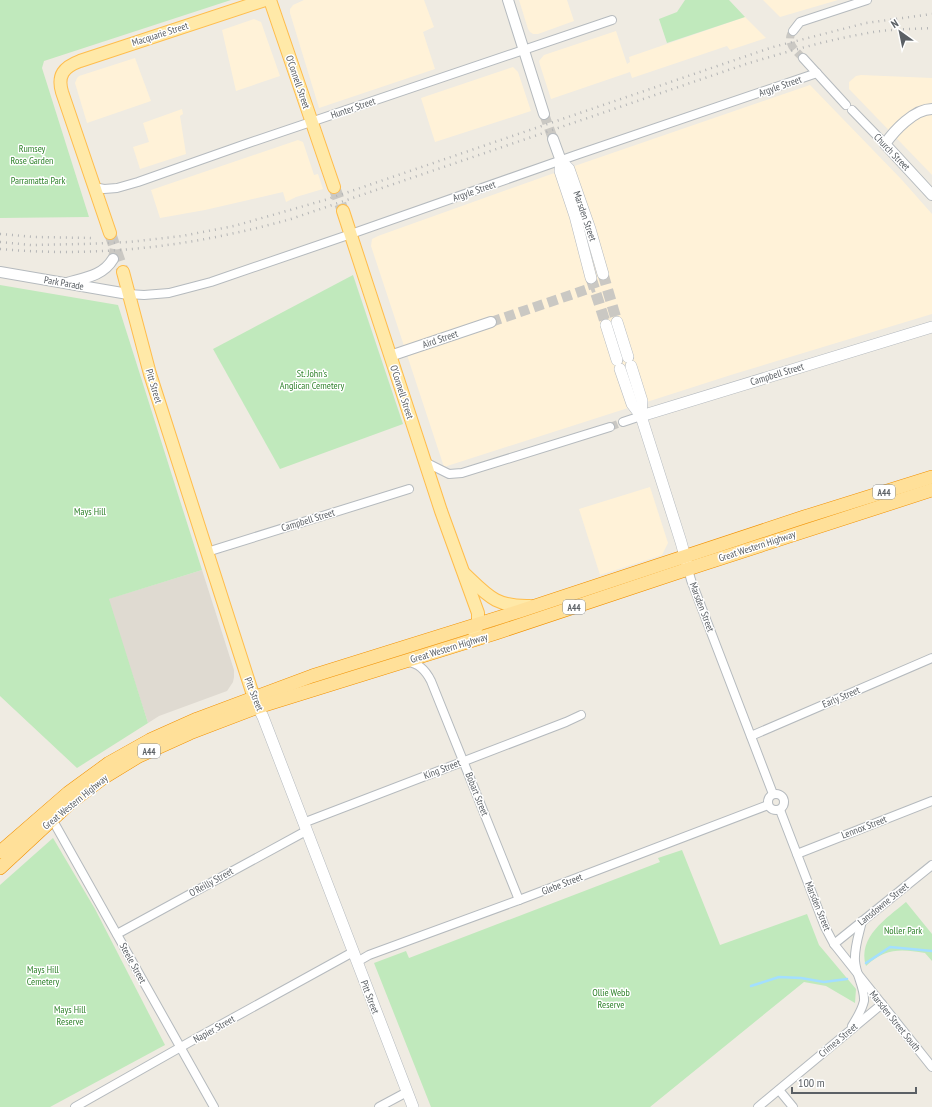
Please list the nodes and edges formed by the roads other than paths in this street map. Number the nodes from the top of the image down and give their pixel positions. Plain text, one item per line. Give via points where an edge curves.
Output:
1 (265, 0) edge
2 (270, 0) edge
3 (508, 0) edge
4 (868, 0) edge
5 (612, 20) dead end
6 (793, 31) dead end
7 (524, 50) junction
8 (803, 58) tunnel mouth
9 (815, 71) junction
10 (932, 109) edge
11 (544, 114) tunnel mouth
12 (932, 114) edge
13 (312, 122) junction
14 (553, 139) tunnel mouth
15 (885, 144) junction
16 (561, 161) junction
17 (94, 187) junction
18 (334, 187) tunnel mouth
19 (932, 195) edge
20 (343, 211) tunnel mouth
21 (110, 233) tunnel mouth
22 (351, 234) junction
23 (112, 259) tunnel mouth
24 (0, 272) edge
25 (123, 272) tunnel mouth
26 (603, 274) tunnel mouth
27 (591, 278) tunnel mouth
28 (63, 284) junction
29 (128, 294) junction
30 (491, 322) tunnel mouth
31 (617, 322) tunnel mouth
32 (606, 325) tunnel mouth
33 (932, 327) edge
34 (390, 356) junction
35 (624, 363) junction
36 (641, 416) junction
37 (623, 422) tunnel mouth
38 (610, 426) tunnel mouth
39 (425, 462) junction
40 (932, 477) edge
41 (409, 489) dead end
42 (932, 490) edge
43 (208, 552) junction
44 (687, 563) junction
45 (463, 572) junction
46 (536, 606) junction
47 (478, 625) junction
48 (460, 644) junction
49 (932, 658) edge
50 (400, 663) junction
51 (256, 703) junction
52 (581, 715) dead end
53 (751, 736) junction
54 (463, 761) junction
55 (773, 794) junction
56 (932, 801) edge
57 (768, 805) junction
58 (780, 810) junction
59 (52, 819) junction
60 (305, 827) junction
61 (0, 852) edge
62 (797, 854) junction
63 (932, 865) edge
64 (0, 868) edge
65 (519, 900) junction
66 (862, 922) junction
67 (116, 934) junction
68 (834, 944) junction
69 (355, 957) junction
70 (858, 975) junction
71 (882, 1004) junction
72 (849, 1031) junction
73 (180, 1047) junction
74 (932, 1067) edge
75 (779, 1090) junction
76 (407, 1092) junction
77 (75, 1107) edge
78 (214, 1107) edge
79 (379, 1107) edge
80 (413, 1107) edge
81 (758, 1107) edge
82 (793, 1107) edge

1 - 17 main road, Macquarie Street via 67,67 60,77 62,92
2 - 13 main road, O'Connell Street
3 - 7 street
4 - 6 street via 800,22
5 - 7 street, Hunter Street
7 - 11 street
7 - 13 street, Hunter Street
8 - 9 street, Church Street
9 - 15 street, Church Street
9 - 16 street, Argyle Street
10 - 15 street via 916,114 891,135
12 - 15 street via 919,118 895,139
13 - 17 street, Hunter Street via 124,187
13 - 18 main road, O'Connell Street
14 - 16 street, Marsden Street
15 - 19 street, Church Street
16 - 22 street, Argyle Street
16 - 26 main road, Marsden Street via 568,169
16 - 27 main road, Marsden Street via 561,174
17 - 21 main road
20 - 22 main road, O'Connell Street
22 - 29 street, Argyle Street via 187,289 157,295
22 - 34 main road, O'Connell Street
23 - 28 street via 106,268 94,275
24 - 28 street, Park Parade
25 - 29 main road, Pitt Street
28 - 29 street, Park Parade
29 - 43 main road, Pitt Street via 140,341
30 - 34 street, Aird Street
31 - 35 main road, Marsden Street
32 - 35 main road, Marsden Street
33 - 36 main road, Campbell Street
34 - 39 main road, O'Connell Street
35 - 36 main road, Marsden Street via 642,401
36 - 37 street, Campbell Street
36 - 44 main road, Marsden Street
38 - 39 street via 462,473 449,474
39 - 45 main road, O'Connell Street
40 - 44 highway, Great Western Highway / A44
41 - 43 street, Campbell Street
42 - 44 highway, Great Western Highway / A44
43 - 51 main road, Pitt Street
44 - 46 highway, Great Western Highway / A44
44 - 48 highway, Great Western Highway / A44
44 - 53 street, Marsden Street via 691,580
45 - 46 main road via 496,601 512,606
45 - 47 main road, O'Connell Street via 478,613
46 - 47 highway, Great Western Highway / A44
47 - 48 main road via 474,633
47 - 51 highway, Great Western Highway / A44 via 312,676
48 - 50 highway, Great Western Highway / A44
49 - 53 street, Early Street
50 - 51 highway, Great Western Highway / A44
50 - 54 street, Bobart Street via 414,662 428,675
51 - 59 highway, Great Western Highway / A44 via 139,756 90,787
51 - 60 main road, Pitt Street
51 - 61 highway, Great Western Highway / A44 via 198,719 150,740 109,763 68,793
52 - 54 street, King Street
53 - 55 street, Marsden Street
54 - 60 street, King Street
54 - 65 street, Bobart Street
55 - 57 street via 768,799
55 - 58 street via 783,798 784,805
56 - 62 street, Lennox Street
57 - 58 street via 772,810
57 - 65 street, Glebe Street
58 - 62 street, Marsden Street
59 - 64 highway, Great Western Highway / A44
59 - 67 street, Steele Street
60 - 67 street, O'Reilly Street
60 - 69 main road, Pitt Street
62 - 68 street, Marsden Street
63 - 66 street, Lansdowne Street
65 - 69 street, Glebe Street via 369,955
66 - 68 street, Lansdowne Street
66 - 70 street via 855,961
67 - 73 street, Steele Street
68 - 70 street, Marsden Street
69 - 73 street, Napier Street
69 - 76 main road, Pitt Street
70 - 71 street, Marsden Street South
70 - 72 street via 864,1001
71 - 72 street, Crimea Street
71 - 74 street, Marsden Street South
72 - 75 street, Crimea Street
73 - 77 street, Napier Street
73 - 78 street, Steele Street
75 - 81 street, Crimea Street
75 - 82 street
76 - 79 street
76 - 80 main road, Pitt Street

